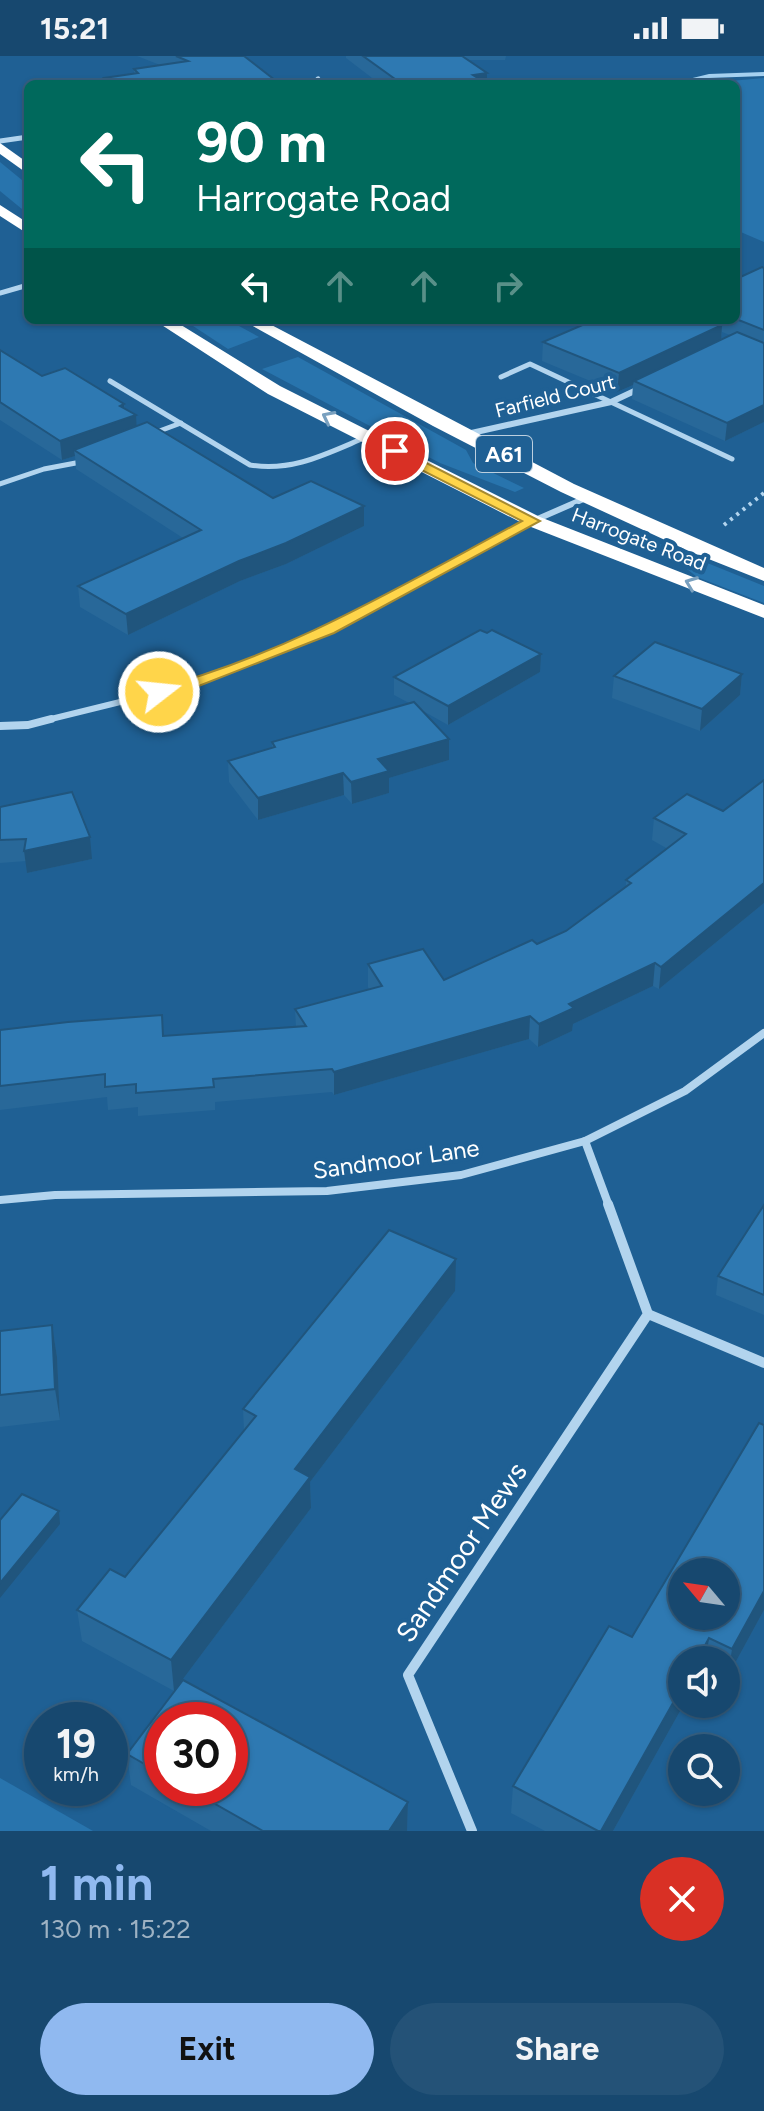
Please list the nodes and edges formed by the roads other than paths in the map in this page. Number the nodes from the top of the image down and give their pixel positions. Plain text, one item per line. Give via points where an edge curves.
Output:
1 (24, 138) edge
2 (0, 144) edge
3 (24, 166) edge
4 (0, 209) edge
5 (24, 227) edge
6 (24, 286) edge
7 (0, 293) edge
8 (168, 324) edge
9 (258, 324) edge
10 (501, 377) dead end
11 (110, 381) dead end
12 (653, 383) edge
13 (611, 402) junction
14 (181, 423) junction
15 (467, 435) junction
16 (367, 437) junction
17 (141, 438) edge
18 (88, 459) edge
19 (732, 459) dead end
20 (0, 484) edge
21 (588, 497) junction
22 (533, 521) junction
23 (764, 575) edge
24 (764, 612) edge
25 (0, 726) edge
26 (764, 1033) edge
27 (585, 1141) junction
28 (0, 1200) edge
29 (648, 1314) junction
30 (764, 1363) edge
31 (472, 1831) edge

1 - 2 street
2 - 3 highway
4 - 5 highway
6 - 7 street
16 -> 8 highway, Harrogate Road / A61 via 274,390
9 - 15 highway, Harrogate Road / A61
10 - 13 lane via 530,364
11 - 14 lane
12 - 13 street, Farfield Court
13 - 15 street, Farfield Court
13 - 19 lane
14 - 16 lane via 265,469 302,464
14 - 17 lane
15 - 21 highway, Harrogate Road / A61
16 - 22 highway, Harrogate Road / A61
18 - 20 lane
21 - 22 street
21 - 23 highway, Harrogate Road / A61
24 -> 22 highway, Harrogate Road / A61
22 - 25 street via 329,630 185,686 28,725
26 - 27 street, Sandmoor Lane via 685,1091
27 - 28 street, Sandmoor Lane via 461,1175 327,1191
27 - 29 street
29 - 30 street
29 - 31 street, Sandmoor Mews via 408,1675

